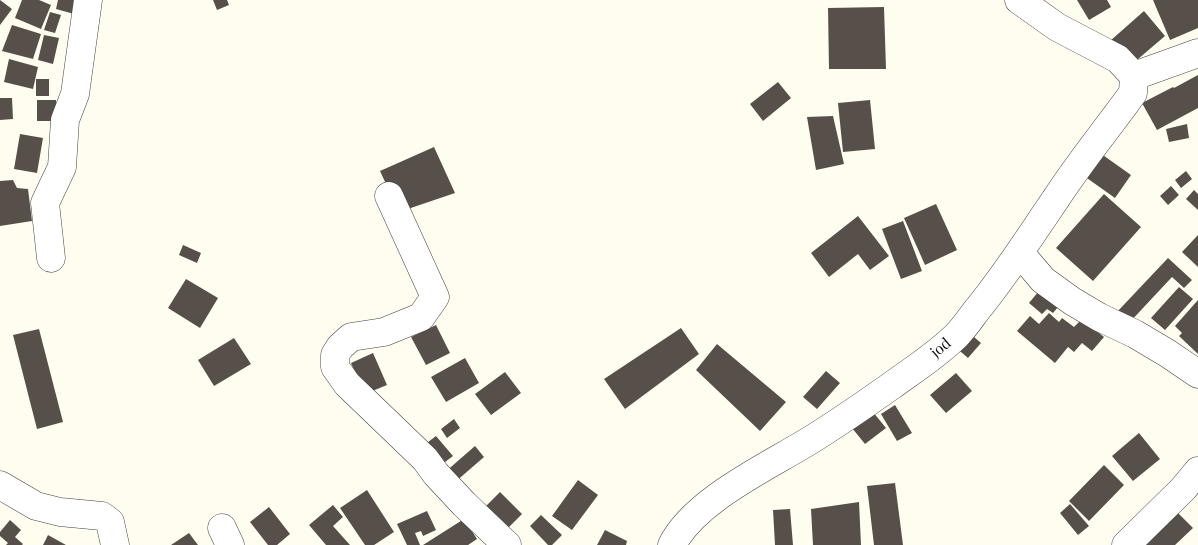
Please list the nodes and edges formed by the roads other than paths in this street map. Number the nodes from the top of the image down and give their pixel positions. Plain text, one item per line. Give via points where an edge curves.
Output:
1 (88, 0) edge
2 (1019, 0) edge
3 (1198, 53) edge
4 (1134, 76) junction
5 (389, 196) dead end
6 (1020, 253) junction
7 (51, 258) dead end
8 (1198, 374) edge
9 (1198, 471) edge
10 (0, 485) edge
11 (115, 545) edge
12 (507, 545) edge
13 (672, 545) edge
14 (1126, 545) edge

1 - 7 street via 75,94 65,120 62,167 45,203
2 - 4 street via 1057,27 1118,60
3 - 4 street
4 - 6 street, jod via 1133,93 1056,197
5 - 12 street via 435,297 420,317 384,332 351,337 334,355 335,367 347,384
6 - 8 street via 1043,280 1072,301 1135,334
6 - 13 street, jod via 957,335 930,358 826,431 715,499 695,515
9 - 14 street via 1184,489
10 - 11 street via 36,506 102,516 110,522

